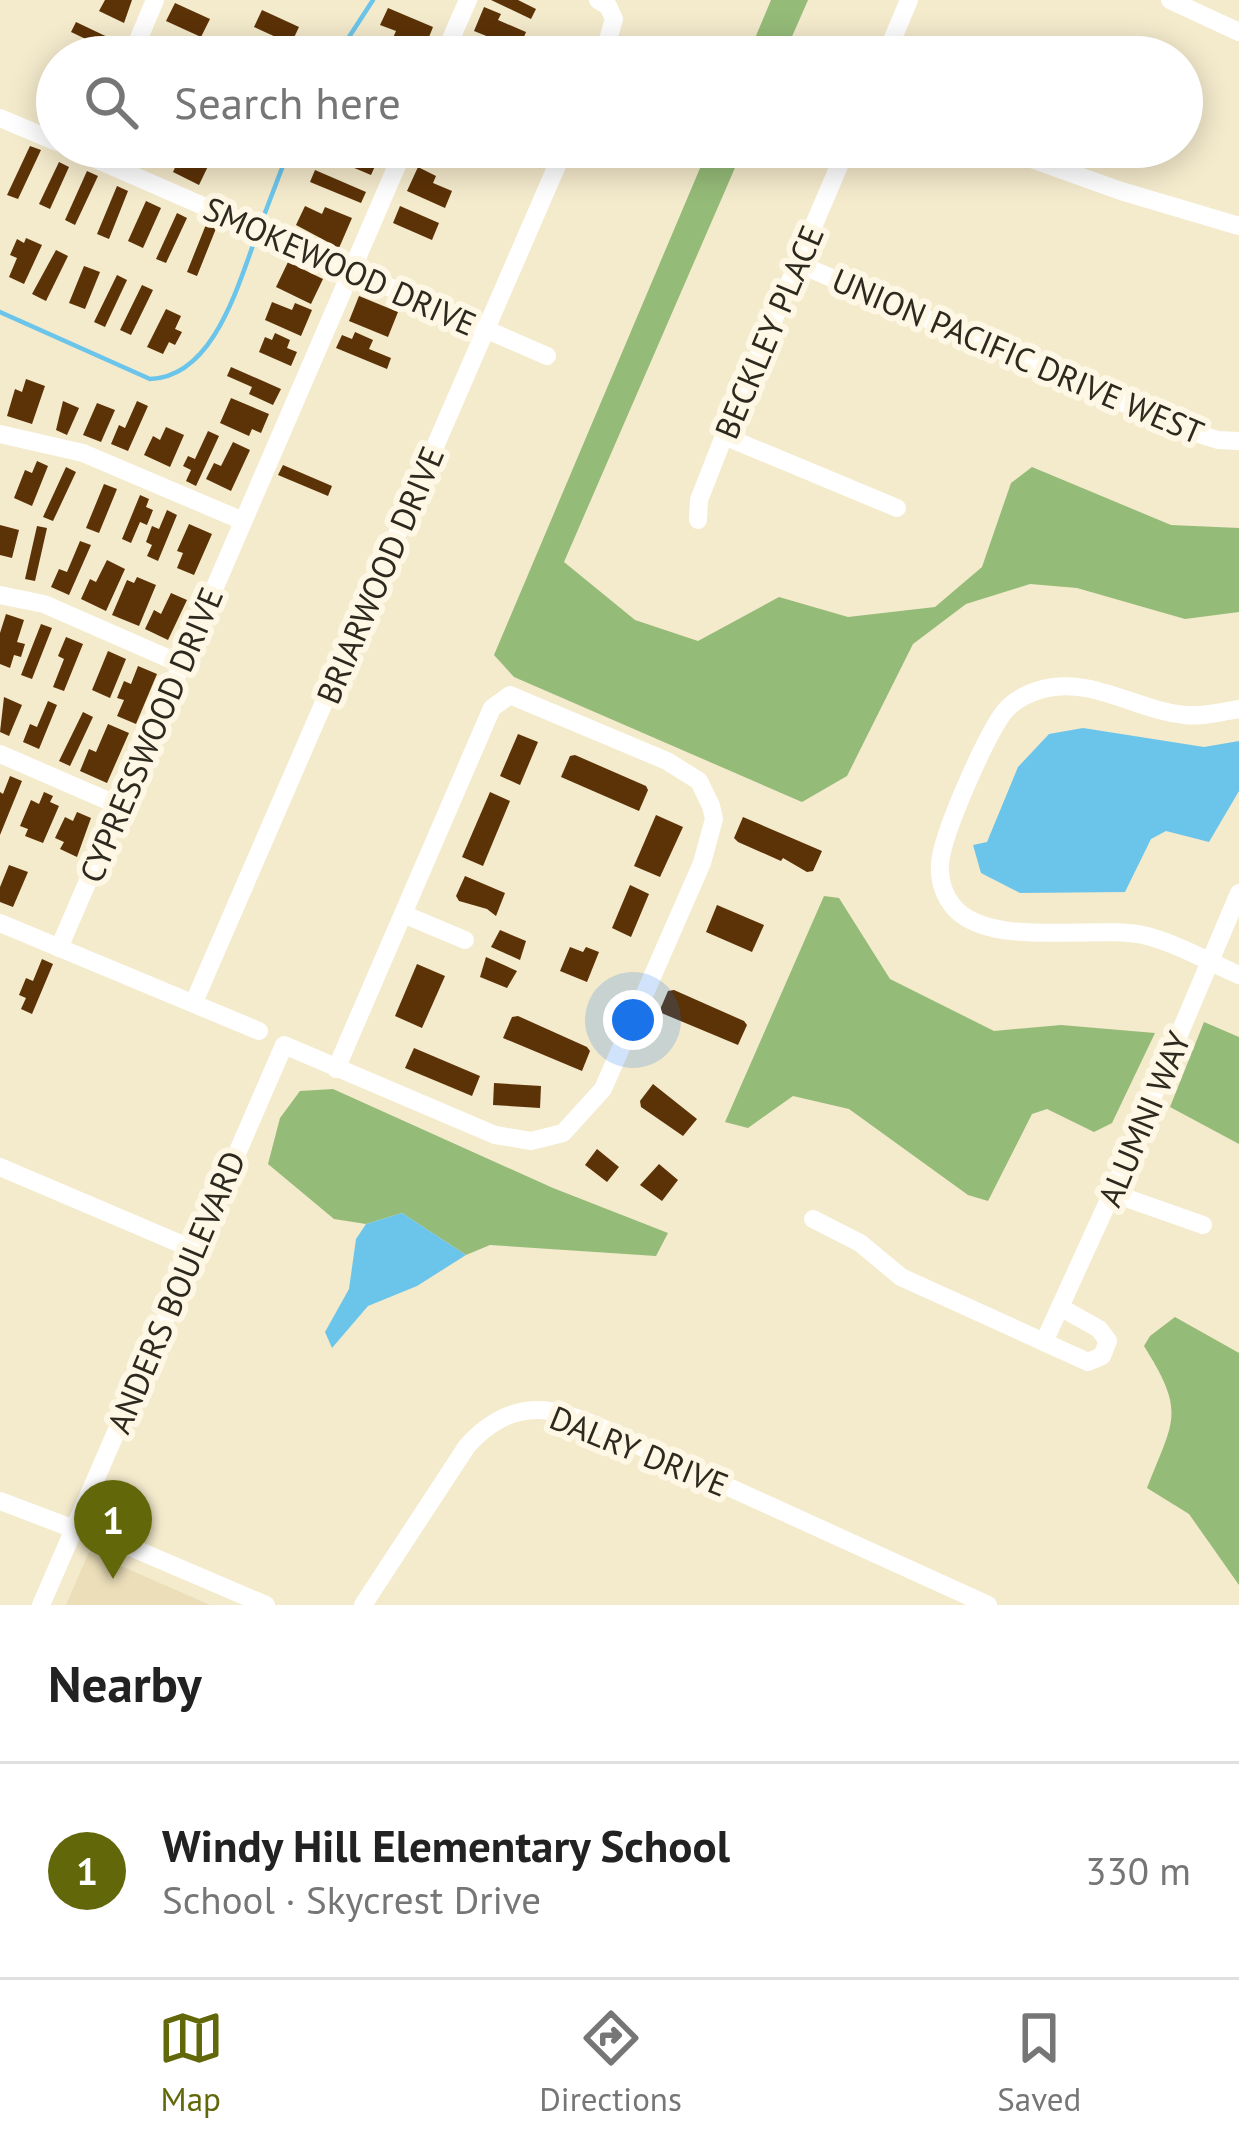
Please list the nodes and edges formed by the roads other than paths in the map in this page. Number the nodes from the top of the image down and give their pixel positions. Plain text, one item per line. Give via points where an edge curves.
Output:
1 (155, 0) edge
2 (468, 0) edge
3 (909, 0) edge
4 (1170, 0) edge
5 (1221, 0) edge
6 (603, 3) edge
7 (1214, 20) junction
8 (1239, 32) edge
9 (140, 36) edge
10 (452, 36) edge
11 (610, 36) edge
12 (894, 36) edge
13 (0, 118) edge
14 (36, 133) edge
15 (125, 168) edge
16 (396, 168) edge
17 (556, 168) edge
18 (838, 168) edge
19 (1056, 168) edge
20 (1239, 226) edge
21 (799, 264) junction
22 (351, 272) junction
23 (485, 330) junction
24 (547, 356) dead end
25 (0, 434) edge
26 (724, 436) junction
27 (1239, 441) edge
28 (897, 508) dead end
29 (698, 520) dead end
30 (243, 521) junction
31 (0, 595) edge
32 (182, 664) junction
33 (1239, 709) edge
34 (0, 754) edge
35 (120, 806) junction
36 (1239, 893) edge
37 (403, 914) junction
38 (0, 923) edge
39 (465, 940) dead end
40 (59, 948) junction
41 (1210, 963) junction
42 (1239, 975) edge
43 (194, 1002) junction
44 (259, 1031) dead end
45 (336, 1069) junction
46 (0, 1167) edge
47 (1112, 1193) junction
48 (813, 1219) dead end
49 (1203, 1226) dead end
50 (194, 1250) junction
51 (1060, 1307) junction
52 (1044, 1342) junction
53 (0, 1501) edge
54 (74, 1529) junction
55 (41, 1605) edge
56 (266, 1605) edge
57 (363, 1605) edge
58 (988, 1605) edge

1 - 9 street
2 - 10 street
3 - 12 street
4 - 7 street
5 - 7 street
6 - 11 street via 614,19
7 - 8 street
13 - 14 street
15 - 22 street, SMOKEWOOD DRIVE
16 - 22 street, CYPRESSWOOD DRIVE
17 - 23 street, BRIARWOOD DRIVE
18 - 21 street, BECKLEY PLACE
19 - 20 street
21 - 26 street, BECKLEY PLACE
21 - 27 street, UNION PACIFIC DRIVE WEST via 1186,430
22 - 23 street, SMOKEWOOD DRIVE
22 - 30 street, CYPRESSWOOD DRIVE
23 - 24 street, SMOKEWOOD DRIVE
23 - 43 street, BRIARWOOD DRIVE
25 - 30 street via 83,453
26 - 28 street
26 - 29 street, BECKLEY PLACE
30 - 32 street, CYPRESSWOOD DRIVE
31 - 32 street via 44,604
32 - 35 street, CYPRESSWOOD DRIVE
33 - 41 street via 1189,716 1084,689 1027,694 991,735 940,866 953,907 987,925 1147,936
34 - 35 street
35 - 40 street, CYPRESSWOOD DRIVE
36 - 41 street, ALUMNI WAY
37 - 39 street
37 - 45 street
37 - 45 street via 492,708 510,694 668,761 707,794 714,819 702,862 603,1089 562,1133 531,1141 495,1135
38 - 40 street
40 - 43 street
41 - 42 street
41 - 47 street, ALUMNI WAY
43 - 44 street
45 - 50 street, ANDERS BOULEVARD via 284,1046
46 - 50 street
47 - 49 street
47 - 51 street, ALUMNI WAY
48 - 52 street via 901,1277
50 - 54 street, ANDERS BOULEVARD
51 - 52 street, ALUMNI WAY
51 - 52 street via 1099,1329 1108,1341 1102,1356 1088,1362
53 - 54 street
54 - 55 street, ANDERS BOULEVARD
54 - 56 street
57 - 58 street, DALRY DRIVE via 483,1428 542,1409

